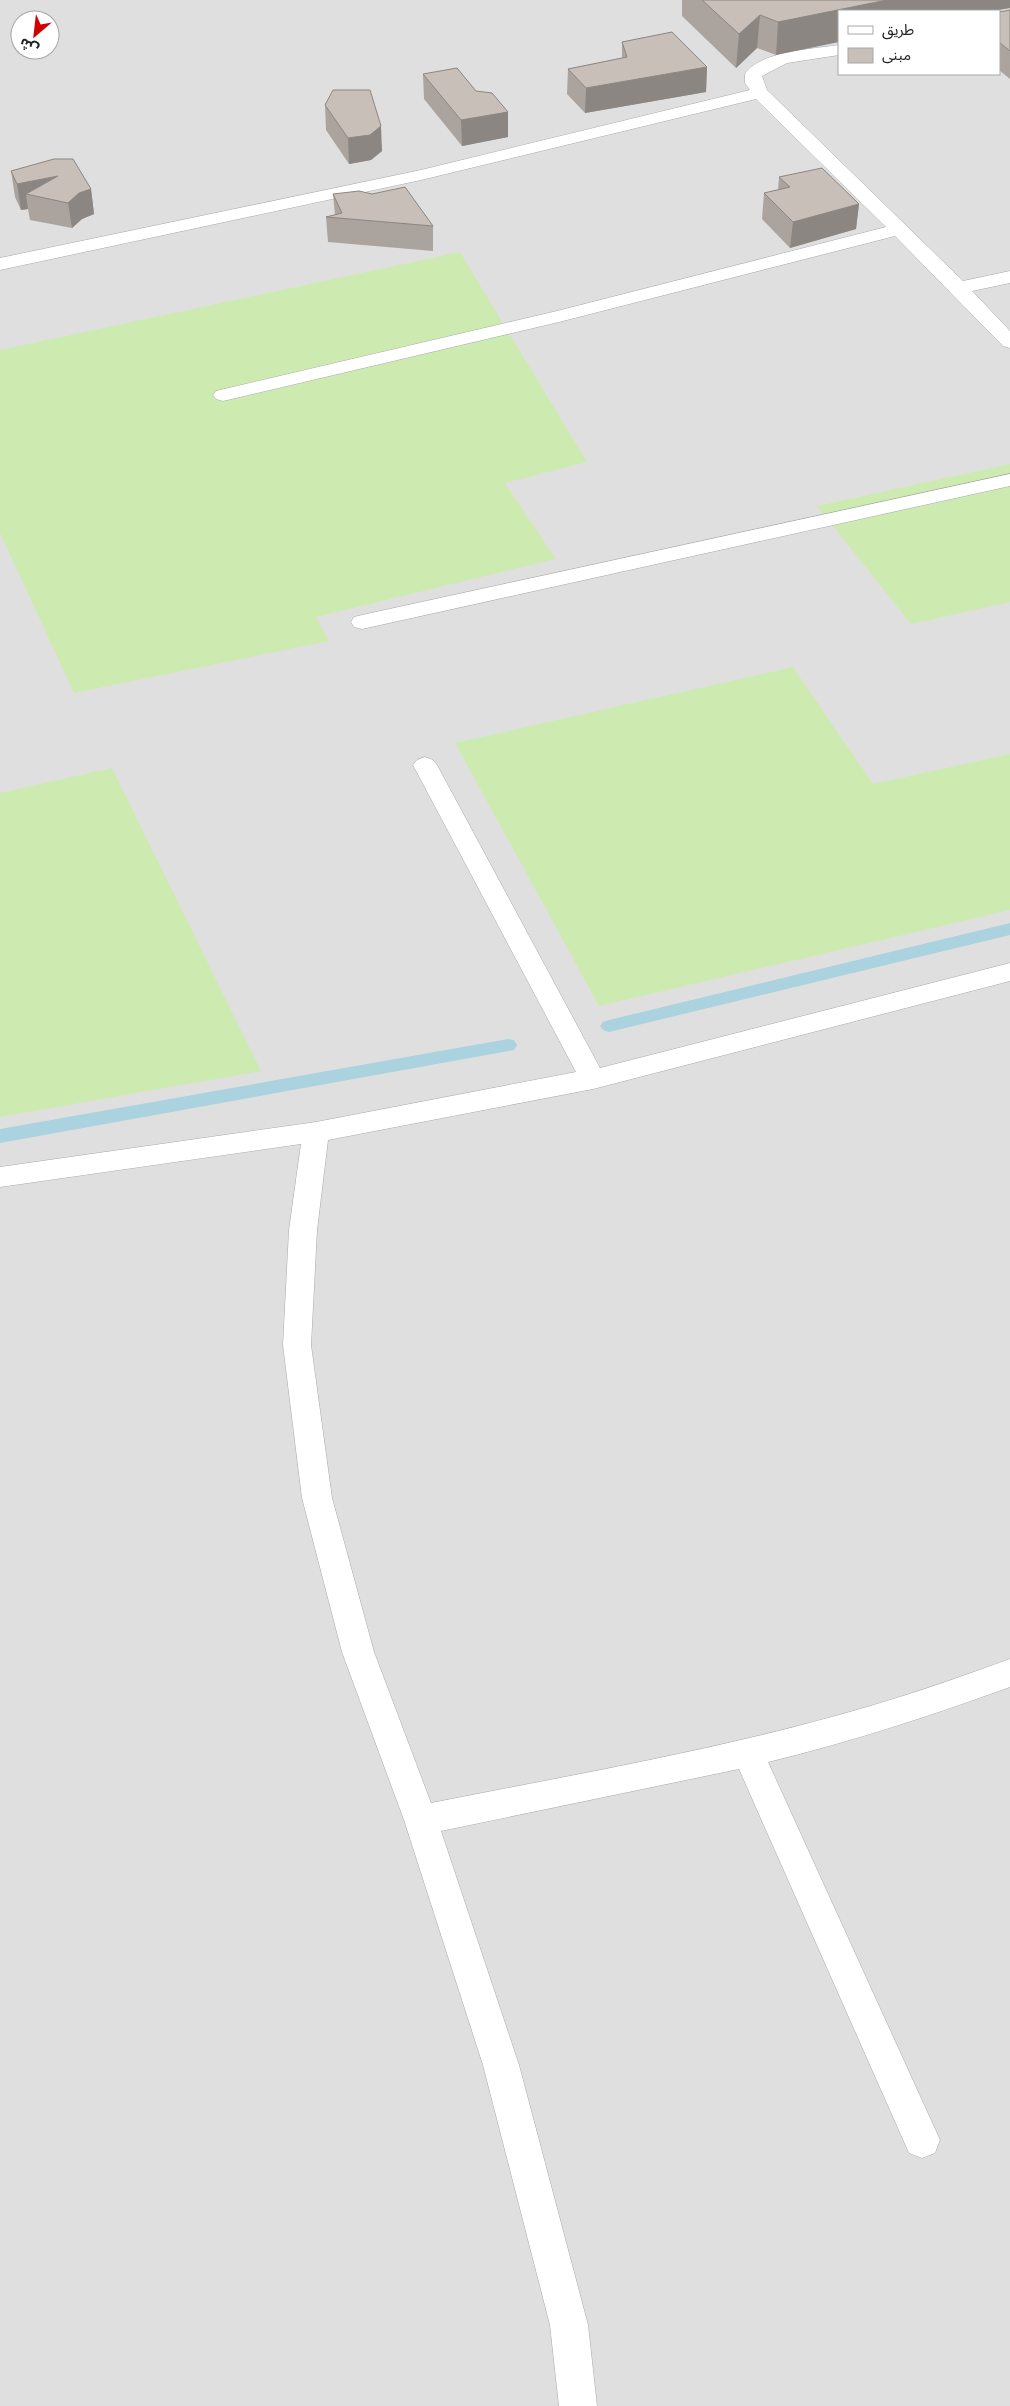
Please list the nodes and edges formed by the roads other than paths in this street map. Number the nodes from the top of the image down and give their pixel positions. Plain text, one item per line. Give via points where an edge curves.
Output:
1 (838, 50) edge
2 (760, 93) junction
3 (899, 229) junction
4 (0, 264) edge
5 (1010, 277) edge
6 (959, 288) junction
7 (1010, 342) edge
8 (223, 395) dead end
9 (1010, 480) edge
10 (362, 622) dead end
11 (426, 765) dead end
12 (1010, 972) edge
13 (592, 1080) junction
14 (316, 1132) junction
15 (0, 1177) edge
16 (1010, 1673) edge
17 (748, 1754) junction
18 (421, 1820) junction
19 (922, 2140) dead end
20 (578, 2406) edge

1 - 2 street via 777,61 761,68 754,74 754,83
2 - 3 street
2 - 4 street via 421,175
3 - 6 street
3 - 8 street via 550,318
5 - 6 street
6 - 7 street
9 - 10 street
11 - 13 street
12 - 13 street
13 - 14 street
14 - 15 street
14 - 18 street via 303,1230 297,1345 317,1498 358,1652
16 - 17 street via 950,1696
17 - 18 street
17 - 19 street
18 - 20 street via 501,2065 569,2325

